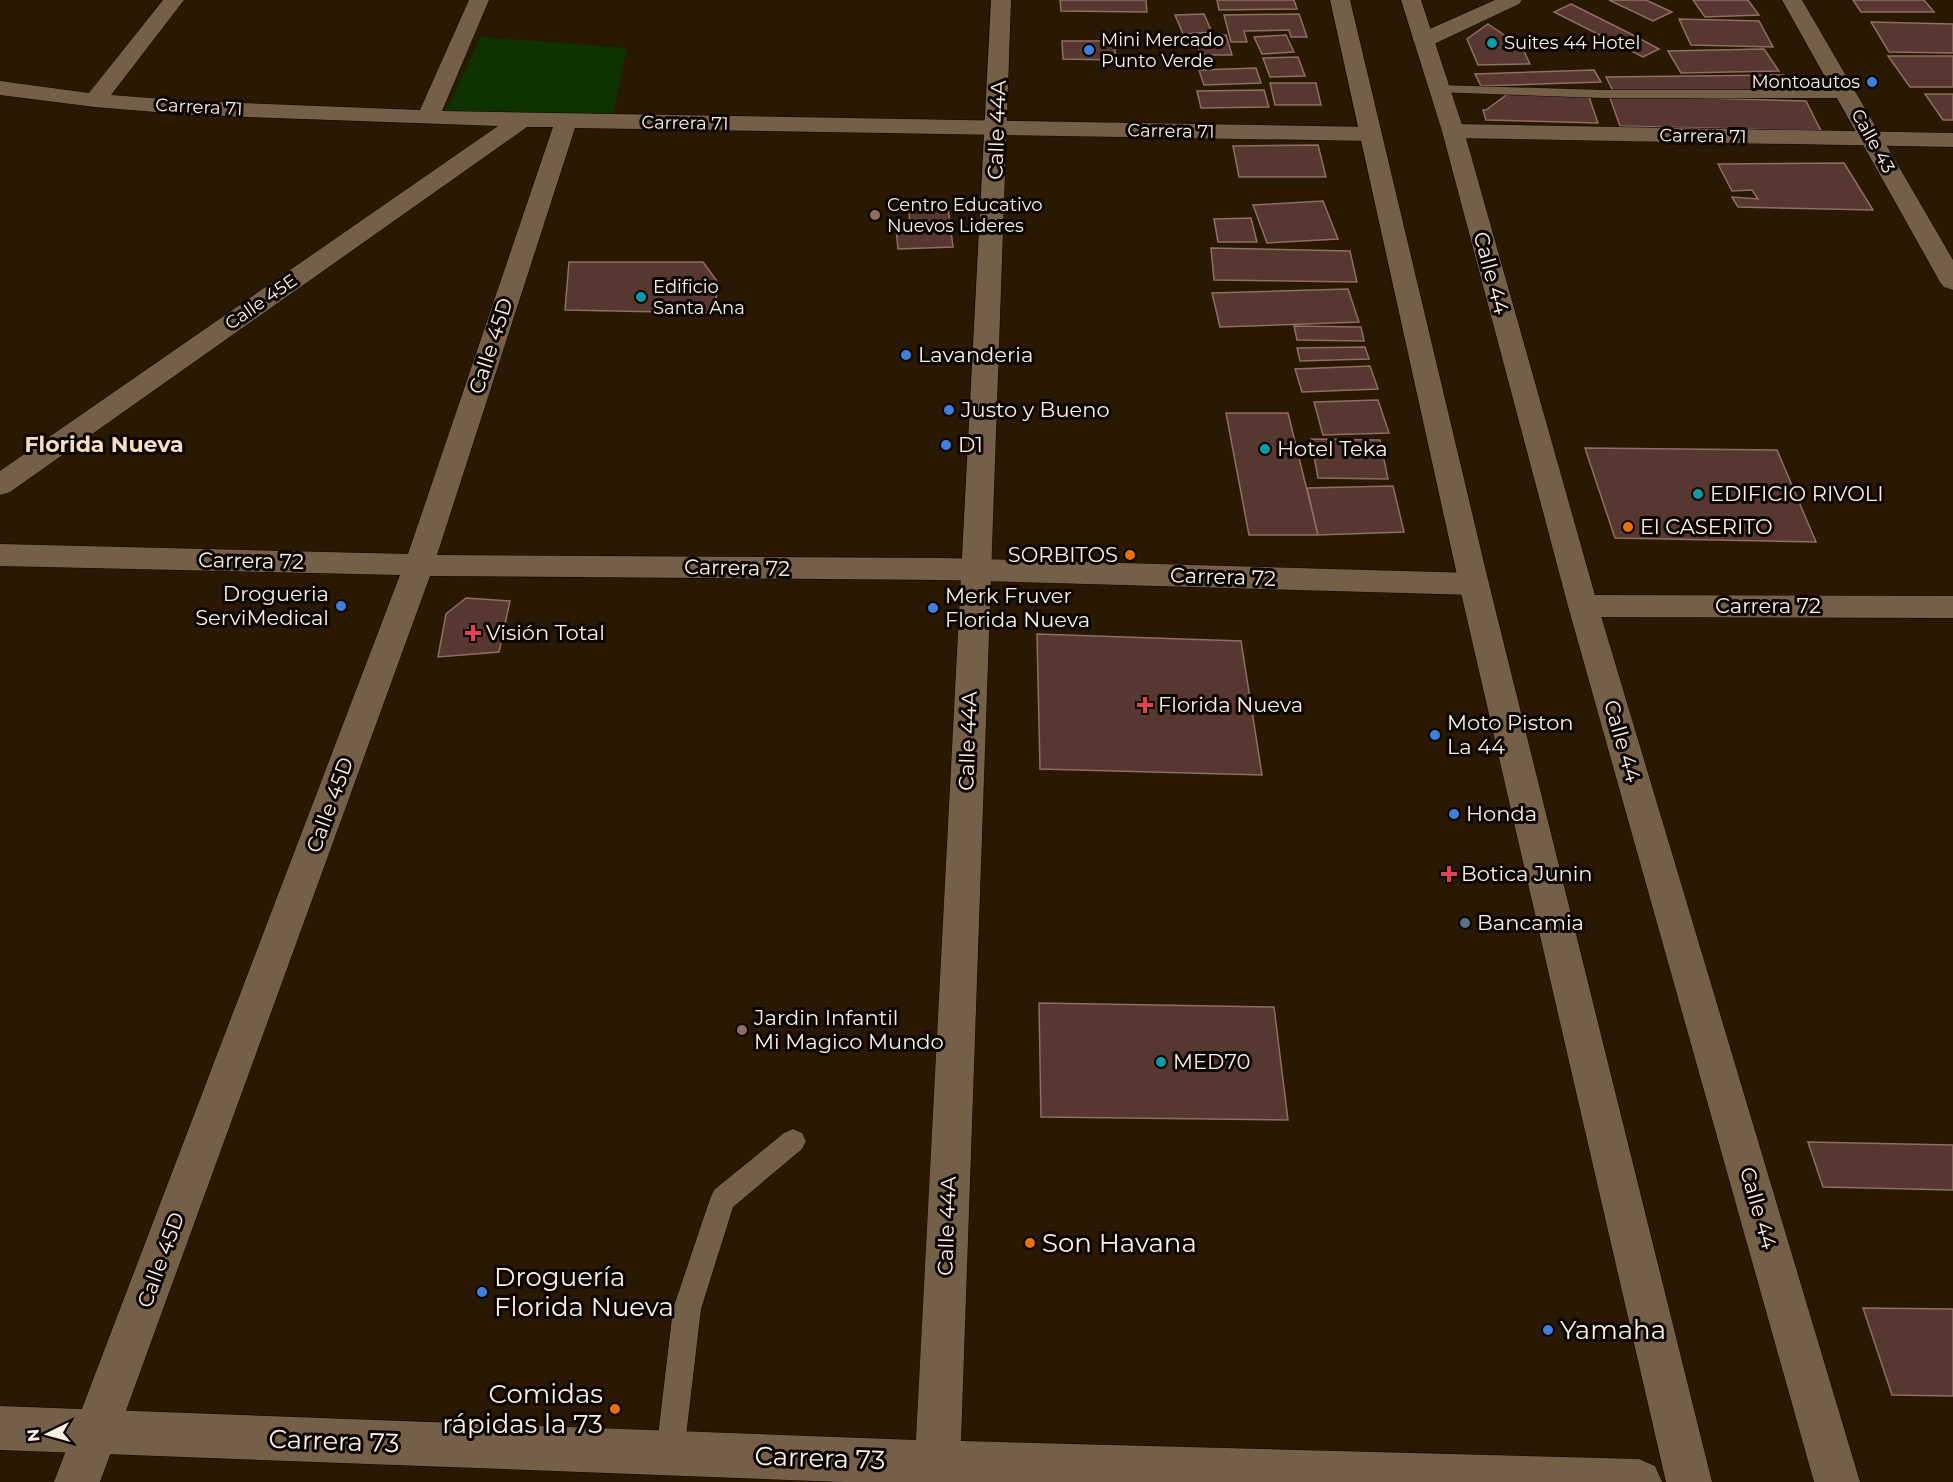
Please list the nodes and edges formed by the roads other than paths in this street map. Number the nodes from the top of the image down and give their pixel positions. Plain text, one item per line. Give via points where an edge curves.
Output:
1 (174, 0) edge
2 (479, 0) edge
3 (1001, 0) edge
4 (1340, 0) edge
5 (1411, 0) edge
6 (1512, 0) edge
7 (1792, 0) edge
8 (1424, 40) junction
9 (0, 88) edge
10 (1439, 89) junction
11 (1847, 94) junction
12 (95, 100) junction
13 (428, 117) junction
14 (523, 119) junction
15 (566, 121) junction
16 (997, 129) junction
17 (1453, 131) junction
18 (1371, 134) junction
19 (1872, 140) junction
20 (1953, 140) edge
21 (1953, 282) edge
22 (0, 485) edge
23 (0, 555) edge
24 (419, 565) junction
25 (976, 570) junction
26 (1474, 584) junction
27 (1583, 606) junction
28 (1953, 607) edge
29 (793, 1141) dead end
30 (0, 1428) edge
31 (96, 1433) junction
32 (670, 1453) junction
33 (937, 1472) edge
34 (77, 1482) edge
35 (1639, 1482) edge
36 (1689, 1482) edge
37 (1837, 1482) edge

1 - 12 street
2 - 13 street
3 - 16 street, Calle 44A
4 - 18 street
5 - 8 street, Calle 44
6 - 8 street
7 - 11 street, Calle 43
8 - 10 street, Calle 44
9 - 12 street, Carrera 71
10 - 11 lane
10 - 17 street, Calle 44
11 - 19 street, Calle 43
12 - 13 street, Carrera 71 via 190,108
13 - 14 street, Carrera 71
14 - 15 street, Carrera 71
14 - 22 street, Calle 45E
15 - 16 street, Carrera 71
15 - 24 street, Calle 45D
16 - 18 street, Carrera 71
16 - 25 street, Calle 44A
17 - 19 street, Carrera 71
17 - 27 street, Calle 44
18 - 26 street
19 - 20 street, Carrera 71
19 - 21 street, Calle 43
23 - 24 street, Carrera 72
24 - 25 street, Carrera 72
24 - 31 street, Calle 45D
25 - 26 street, Carrera 72
25 - 33 street, Calle 44A
26 - 36 street
27 - 28 street, Carrera 72
27 - 37 street, Calle 44
29 - 32 lane via 723,1199 687,1309
30 - 31 street, Carrera 73
31 - 32 street, Carrera 73
31 - 34 street, Calle 45D
32 - 33 street, Carrera 73
33 - 35 street, Carrera 73

